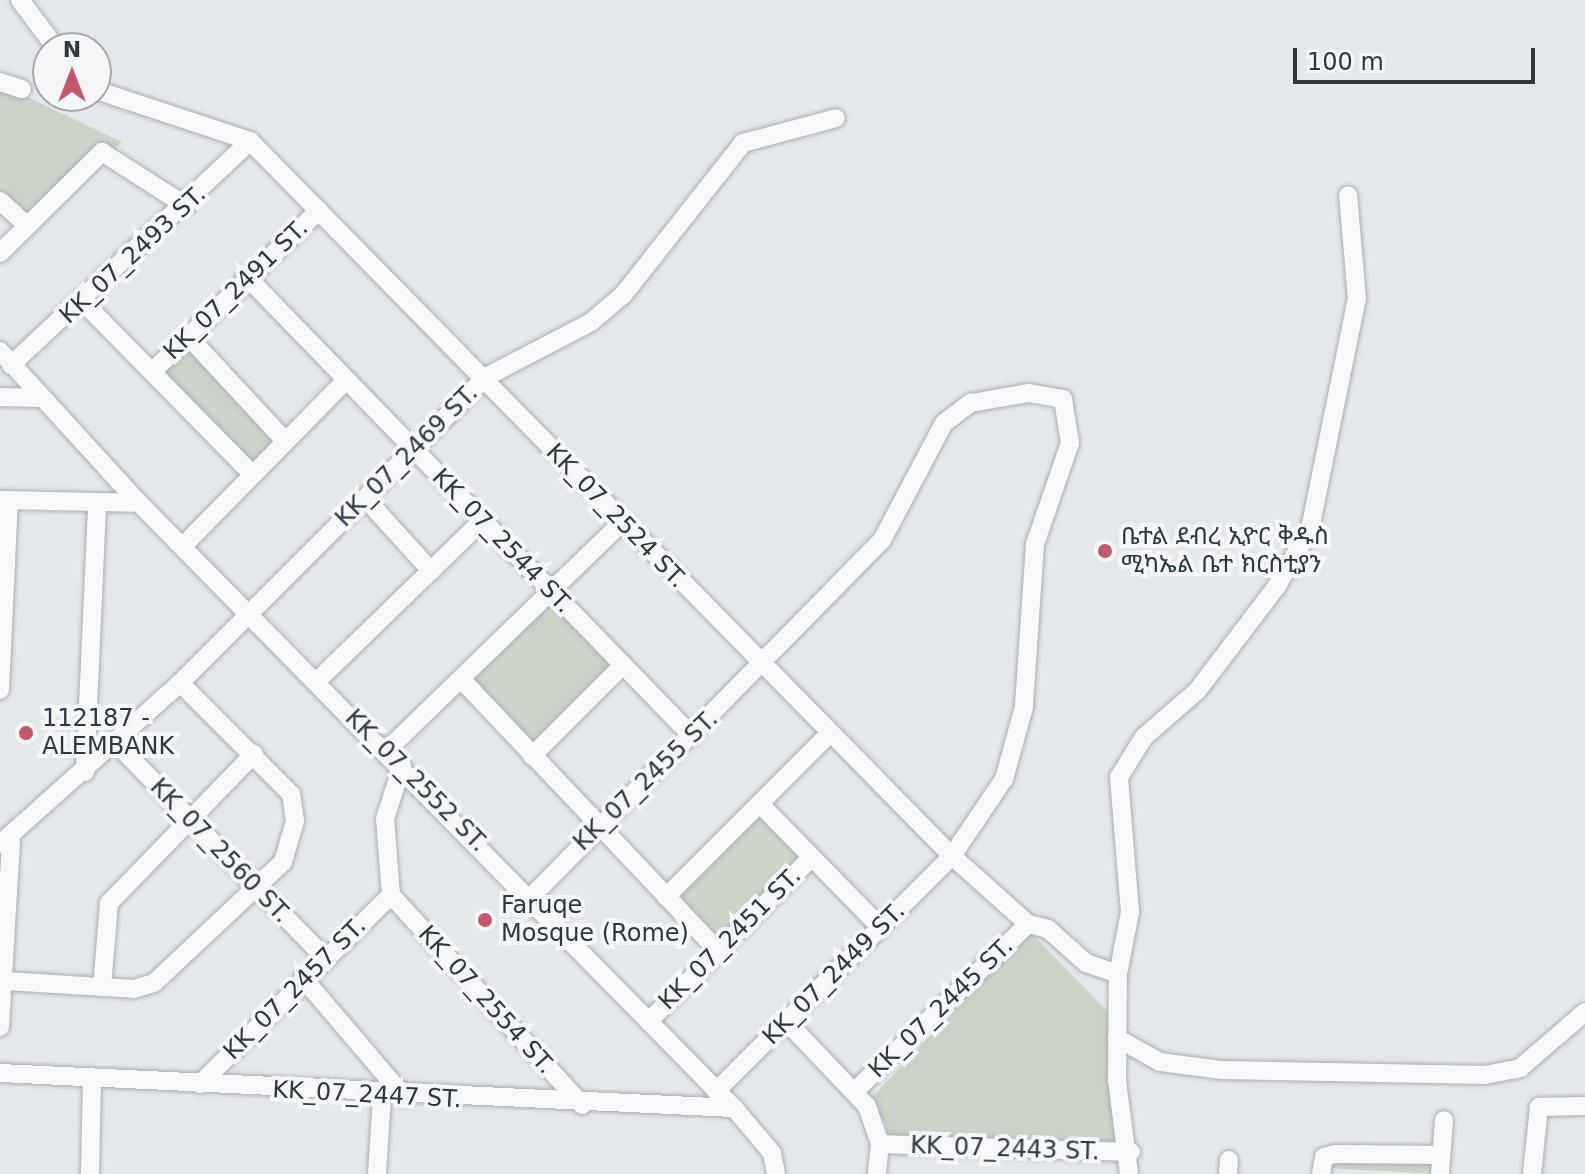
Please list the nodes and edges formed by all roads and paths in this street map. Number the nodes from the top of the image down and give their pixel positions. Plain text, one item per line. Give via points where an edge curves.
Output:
1 (20, 0) edge
2 (44, 32) edge
3 (0, 82) edge
4 (22, 89) dead end
5 (112, 95) edge
6 (836, 118) dead end
7 (250, 141) junction
8 (1348, 195) dead end
9 (0, 201) edge
10 (186, 206) junction
11 (319, 210) junction
12 (27, 225) junction
13 (0, 253) edge
14 (246, 276) junction
15 (85, 304) junction
16 (187, 335) junction
17 (6, 358) edge
18 (153, 371) junction
19 (486, 377) junction
20 (345, 381) junction
21 (0, 397) edge
22 (40, 398) junction
23 (285, 441) junction
24 (417, 452) junction
25 (251, 473) junction
26 (366, 499) junction
27 (4, 500) edge
28 (139, 503) junction
29 (97, 506) junction
30 (481, 522) junction
31 (620, 524) junction
32 (183, 546) junction
33 (2, 558) edge
34 (431, 571) junction
35 (551, 592) junction
36 (250, 609) junction
37 (623, 665) junction
38 (762, 666) junction
39 (461, 679) junction
40 (317, 681) junction
41 (180, 683) junction
42 (0, 690) edge
43 (692, 736) junction
44 (827, 736) junction
45 (116, 743) junction
46 (386, 751) junction
47 (254, 754) junction
48 (532, 756) junction
49 (402, 766) junction
50 (85, 772) junction
51 (760, 804) junction
52 (185, 816) junction
53 (596, 827) junction
54 (5, 842) edge
55 (952, 856) junction
56 (811, 858) junction
57 (254, 889) junction
58 (391, 895) junction
59 (531, 897) junction
60 (666, 897) junction
61 (1028, 924) junction
62 (881, 928) junction
63 (3, 951) edge
64 (719, 952) junction
65 (324, 957) junction
66 (1118, 974) junction
67 (303, 978) junction
68 (5, 981) junction
69 (102, 987) junction
70 (1585, 1012) edge
71 (649, 1021) junction
72 (786, 1021) junction
73 (0, 1027) edge
74 (1117, 1038) junction
75 (0, 1073) edge
76 (92, 1082) junction
77 (200, 1084) junction
78 (716, 1091) junction
79 (854, 1092) junction
80 (382, 1097) junction
81 (405, 1098) junction
82 (582, 1105) junction
83 (1585, 1106) edge
84 (734, 1108) junction
85 (1444, 1120) dead end
86 (880, 1144) junction
87 (1131, 1152) junction
88 (1024, 1154) junction
89 (1441, 1165) edge
90 (1322, 1166) edge
91 (91, 1174) edge
92 (377, 1174) edge
93 (776, 1174) edge
94 (877, 1174) edge
95 (1022, 1174) edge
96 (1129, 1174) edge
97 (1532, 1174) edge

1 - 2 street
3 - 4 street
5 - 7 street, KK_07_2524 ST.
6 - 19 street, KK_07_2469 ST. via 743,143 623,295 591,322
7 - 10 street, KK_07_2493 ST.
7 - 11 street, KK_07_2524 ST.
8 - 66 street via 1357,299 1310,529 1277,586 1197,691 1144,737 1119,777 1130,912
9 - 12 street
10 - 12 street via 102,152
10 - 15 street, KK_07_2493 ST.
11 - 14 street, KK_07_2491 ST.
11 - 19 street, KK_07_2524 ST.
12 - 13 street
14 - 16 street, KK_07_2491 ST.
14 - 20 street, KK_07_2544 ST.
15 - 17 street, KK_07_2493 ST.
15 - 18 street
16 - 18 street, KK_07_2491 ST.
16 - 23 street
17 - 22 street, KK_07_2552 ST.
18 - 25 street
19 - 24 street, KK_07_2469 ST.
19 - 31 street, KK_07_2524 ST.
20 - 23 street
20 - 24 street, KK_07_2544 ST.
21 - 22 street
22 - 28 street, KK_07_2552 ST.
23 - 25 street
24 - 26 street, KK_07_2469 ST.
24 - 30 street, KK_07_2544 ST.
25 - 32 street
26 - 34 street
26 - 36 street, KK_07_2469 ST.
27 - 29 street
27 - 33 street
28 - 29 street
28 - 32 street, KK_07_2552 ST.
29 - 50 street
30 - 34 street
30 - 35 street, KK_07_2544 ST.
31 - 35 street
31 - 38 street, KK_07_2524 ST.
32 - 36 street, KK_07_2552 ST.
33 - 42 street
34 - 40 street
35 - 37 street, KK_07_2544 ST.
35 - 39 street
36 - 40 street, KK_07_2552 ST.
36 - 41 street, KK_07_2469 ST.
37 - 43 street, KK_07_2544 ST.
37 - 48 street
38 - 43 street, KK_07_2455 ST.
38 - 44 street, KK_07_2524 ST.
38 - 55 street, KK_07_2455 ST. via 882,540 944,423 971,403 1029,393 1063,399 1070,443 1035,544 1020,733 1004,779
39 - 46 street
39 - 48 street
40 - 46 street, KK_07_2552 ST.
41 - 45 street, KK_07_2469 ST.
41 - 47 street
43 - 53 street, KK_07_2455 ST.
44 - 51 street
44 - 55 street, KK_07_2524 ST.
45 - 50 street, KK_07_2469 ST.
45 - 52 street, KK_07_2560 ST.
46 - 49 street, KK_07_2552 ST.
47 - 52 street
47 - 57 street via 295,803 283,862
48 - 53 street
49 - 58 street via 385,819
49 - 59 street, KK_07_2552 ST.
50 - 54 street, KK_07_2469 ST.
51 - 56 street
51 - 60 street
52 - 57 street, KK_07_2560 ST.
52 - 69 street via 109,903
53 - 59 street, KK_07_2455 ST.
53 - 60 street
54 - 63 street
55 - 61 street, KK_07_2524 ST.
55 - 62 street, KK_07_2449 ST.
56 - 62 street
56 - 64 street, KK_07_2451 ST.
57 - 65 street, KK_07_2560 ST.
57 - 69 street via 171,973 134,989
58 - 65 street, KK_07_2457 ST.
58 - 82 street, KK_07_2554 ST.
59 - 71 street, KK_07_2552 ST.
60 - 64 street
61 - 66 street, KK_07_2524 ST. via 1048,929 1086,963
61 - 79 street, KK_07_2445 ST.
62 - 72 street, KK_07_2449 ST.
63 - 68 street
64 - 71 street, KK_07_2451 ST.
65 - 67 street, KK_07_2457 ST.
66 - 74 street
67 - 77 street, KK_07_2457 ST.
67 - 81 street
68 - 69 street
68 - 73 street
70 - 74 street via 1520,1068 1485,1075 1222,1070 1160,1062
71 - 78 street, KK_07_2552 ST.
72 - 78 street, KK_07_2449 ST.
72 - 79 street
74 - 87 street
75 - 76 street, KK_07_2447 ST.
76 - 77 street, KK_07_2447 ST.
76 - 91 street
77 - 80 street, KK_07_2447 ST.
78 - 84 street, KK_07_2552 ST.
79 - 86 street
80 - 81 street, KK_07_2447 ST.
80 - 92 street
81 - 82 street, KK_07_2447 ST.
82 - 84 street, KK_07_2447 ST.
83 - 97 street via 1539,1107
84 - 93 street, KK_07_2552 ST. via 772,1153
85 - 89 street
86 - 88 street, KK_07_2443 ST.
86 - 94 street
87 - 88 street, KK_07_2443 ST.
87 - 96 street
88 - 95 street
89 - 90 street

